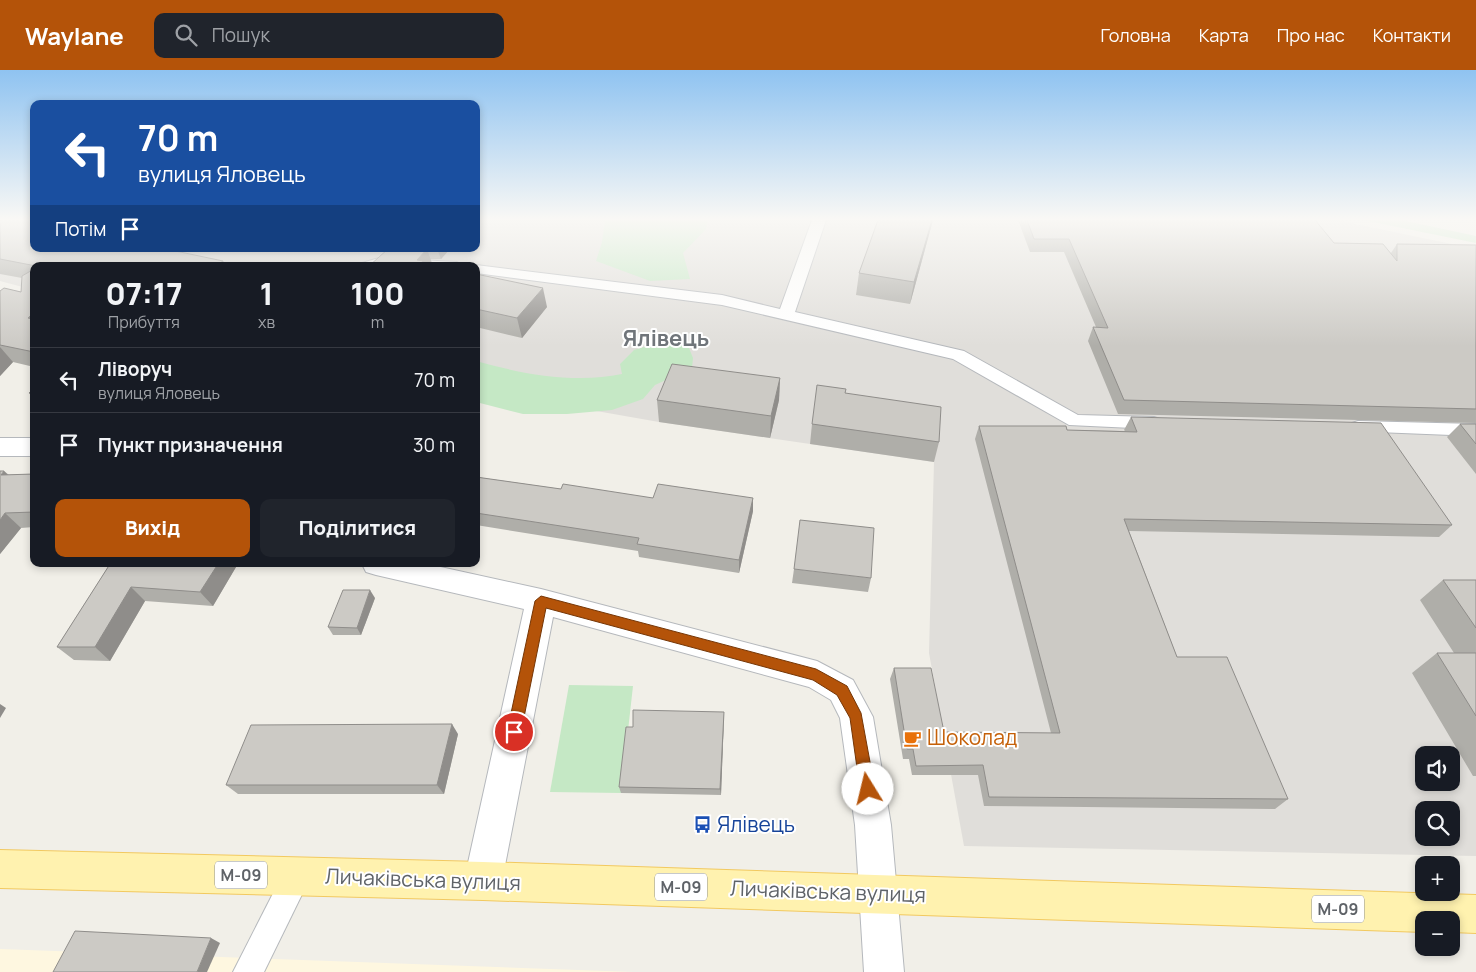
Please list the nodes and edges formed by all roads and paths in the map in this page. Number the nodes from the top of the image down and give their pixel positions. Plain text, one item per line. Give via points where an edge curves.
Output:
1 (804, 262) edge
2 (480, 270) edge
3 (786, 315) junction
4 (1172, 423) edge
5 (1339, 427) edge
6 (1476, 430) edge
7 (0, 447) edge
8 (30, 447) edge
9 (389, 567) edge
10 (541, 601) junction
11 (0, 869) edge
12 (297, 876) junction
13 (483, 881) junction
14 (880, 895) junction
15 (1476, 914) edge
16 (248, 972) edge
17 (884, 972) edge

1 - 3 lane
2 - 3 lane via 722,300
3 - 4 lane via 958,355 1075,421
5 - 6 lane
7 - 8 street
9 - 10 street
10 - 13 street
10 - 14 street via 816,675 842,690 856,717
11 - 12 main road, Личаківська вулиця / М-09
12 - 13 main road, Личаківська вулиця / М-09
12 - 16 lane
13 - 14 main road, Личаківська вулиця / М-09
14 - 15 main road, Личаківська вулиця / М-09
14 - 17 street

